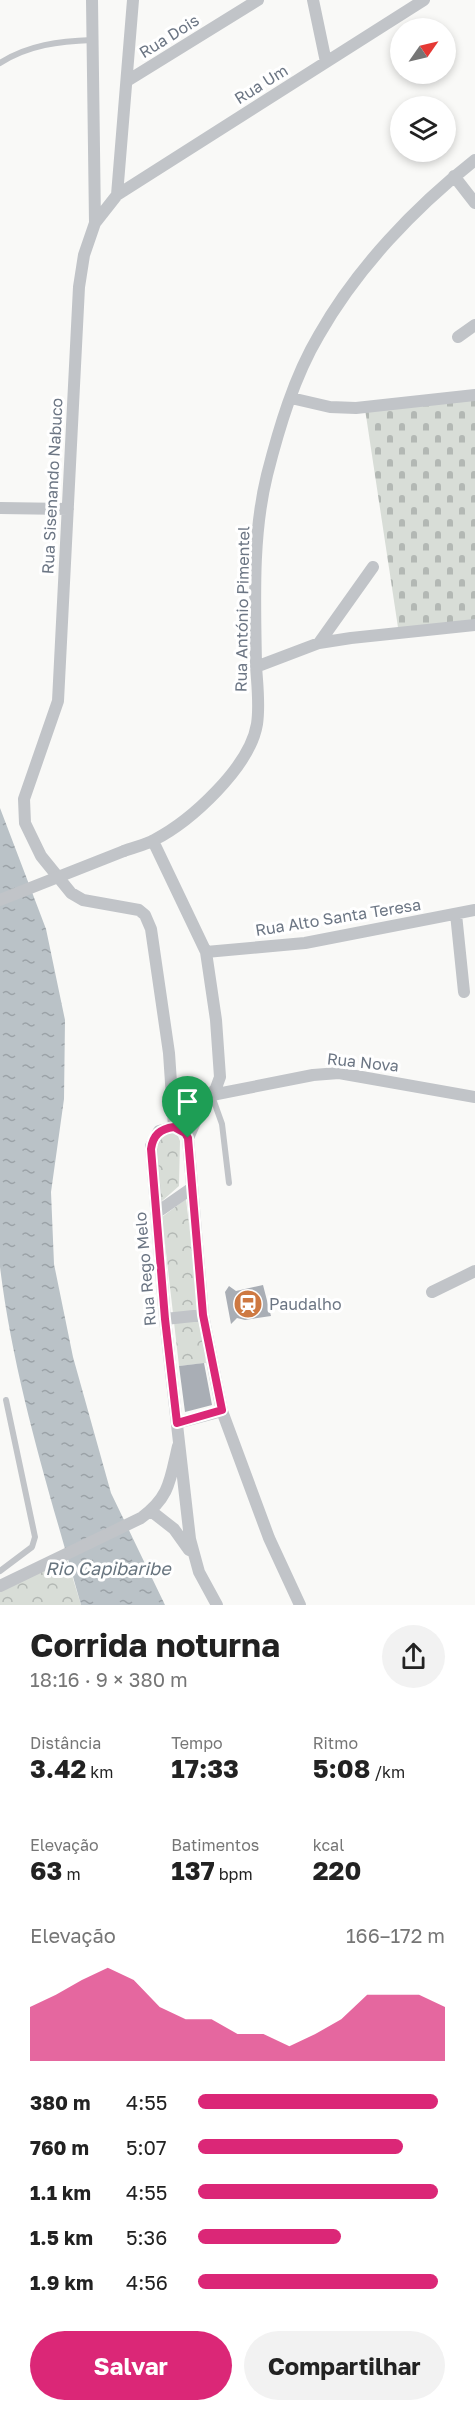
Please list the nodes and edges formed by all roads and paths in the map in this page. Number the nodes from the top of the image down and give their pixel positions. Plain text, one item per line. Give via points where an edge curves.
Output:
1 (92, 0) edge
2 (133, 0) edge
3 (258, 0) edge
4 (313, 0) edge
5 (424, 0) edge
6 (92, 40) junction
7 (326, 62) junction
8 (0, 63) edge
9 (127, 81) junction
10 (475, 160) edge
11 (454, 176) junction
12 (117, 195) junction
13 (475, 203) edge
14 (95, 223) junction
15 (475, 325) edge
16 (458, 337) dead end
17 (475, 395) edge
18 (291, 398) junction
19 (0, 508) edge
20 (68, 509) junction
21 (373, 567) dead end
22 (475, 625) edge
23 (320, 644) junction
24 (256, 667) junction
25 (153, 840) junction
26 (0, 900) edge
27 (475, 910) edge
28 (456, 914) junction
29 (206, 952) junction
30 (464, 992) dead end
31 (212, 1095) junction
32 (475, 1097) edge
33 (174, 1127) junction
34 (188, 1138) junction
35 (229, 1183) dead end
36 (192, 1188) junction
37 (156, 1213) junction
38 (475, 1271) edge
39 (432, 1292) dead end
40 (203, 1315) junction
41 (165, 1319) junction
42 (6, 1400) dead end
43 (222, 1410) junction
44 (177, 1423) junction
45 (180, 1437) junction
46 (146, 1514) junction
47 (194, 1558) junction
48 (0, 1571) edge
49 (0, 1586) edge
50 (217, 1605) edge
51 (300, 1605) edge

1 - 6 street
2 - 9 street
3 - 9 street, Rua Dois
4 - 7 street
5 - 7 street, Rua Um
6 - 8 lane via 53,42
6 - 14 street
7 - 12 street, Rua Um
9 - 12 street
10 - 11 street, Rua António Pimentel
11 - 13 street
11 - 18 street, Rua António Pimentel via 340,299 317,337
12 - 14 street, Rua Sisenando Nabuco
14 - 20 street, Rua Sisenando Nabuco via 79,286
15 - 16 street
17 - 18 street via 356,408
18 - 24 street, Rua António Pimentel via 267,478 258,526
19 - 20 street
20 - 33 street, Rua Sisenando Nabuco via 58,701 26,792 25,823 41,856 71,893 98,904 139,909 148,920 170,1063
21 - 23 street
22 - 23 street
23 - 24 street
24 - 25 street, Rua António Pimentel via 257,724 240,761 193,812
25 - 26 street, Rua António Pimentel, bridge
25 - 29 street
27 - 28 street, Rua Alto Santa Teresa
28 - 29 street, Rua Alto Santa Teresa via 305,942
28 - 30 street
29 - 31 street via 220,1069 219,1083
31 - 32 street, Rua Nova via 339,1073
31 - 34 street
31 - 35 lane via 222,1124
33 - 34 street
33 - 37 street, Rua Rego Melo via 162,1129 151,1149
34 - 36 street
36 - 37 street
36 - 40 street
37 - 41 street, Rua Rego Melo
38 - 39 street
40 - 41 street
40 - 43 street
41 - 44 street, Rua Rego Melo
42 - 48 lane via 35,1537 32,1547
43 - 44 street
43 - 51 street via 269,1538
44 - 45 street, Rua Rego Melo
45 - 46 street via 164,1497
45 - 47 street, Rua Rego Melo
46 - 47 street via 174,1529
46 - 49 street
47 - 50 street

